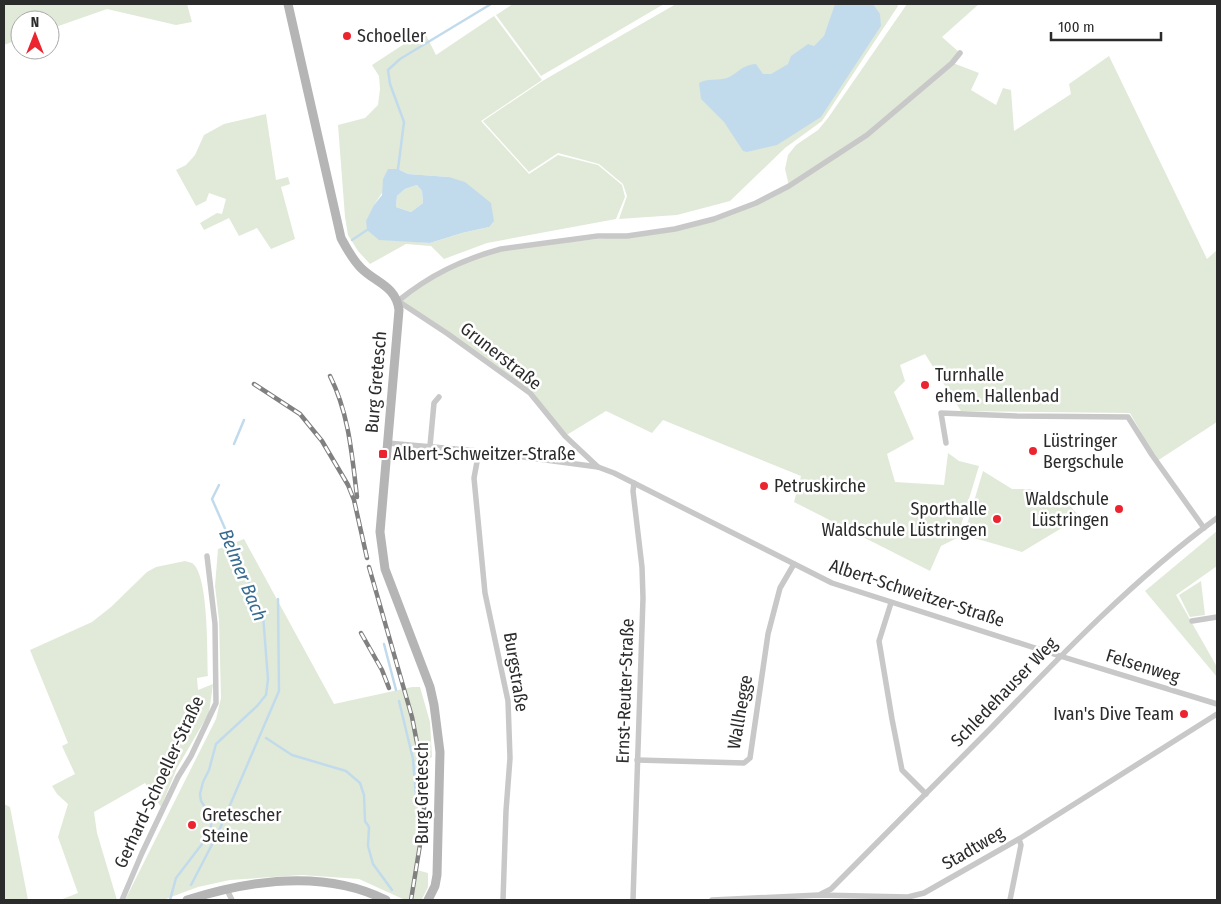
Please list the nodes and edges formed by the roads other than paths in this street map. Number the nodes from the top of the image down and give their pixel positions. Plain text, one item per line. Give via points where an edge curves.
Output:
1 (288, 4) edge
2 (960, 53) dead end
3 (398, 300) junction
4 (439, 397) dead end
5 (387, 443) junction
6 (946, 443) dead end
7 (430, 446) junction
8 (480, 451) junction
9 (598, 467) junction
10 (634, 483) junction
11 (1217, 518) edge
12 (1204, 528) junction
13 (207, 556) dead end
14 (794, 564) junction
15 (891, 602) junction
16 (1217, 617) edge
17 (1192, 621) dead end
18 (1060, 656) junction
19 (1217, 704) edge
20 (1217, 714) edge
21 (637, 760) junction
22 (926, 794) junction
23 (1019, 839) junction
24 (226, 888) junction
25 (373, 897) edge
26 (819, 898) edge
27 (122, 900) edge
28 (187, 900) edge
29 (232, 900) edge
30 (386, 900) edge
31 (428, 900) edge
32 (503, 900) edge
33 (633, 900) edge
34 (712, 900) edge
35 (1010, 900) edge

1 - 3 street via 341,238 362,269 391,290
2 - 3 street via 867,135 789,186 756,203 675,229 626,236 598,236 488,253 450,266
3 - 5 street, Burg Gretesch
3 - 9 street, Grunerstraße via 530,393 565,436
4 - 7 street via 434,403
5 - 7 street, Albert-Schweitzer-Straße
5 - 31 street, Burg Gretesch via 380,532 383,560 430,687 440,752 437,875 436,886
6 - 12 street via 941,414 1128,417
7 - 8 street, Albert-Schweitzer-Straße
8 - 9 street, Albert-Schweitzer-Straße
8 - 32 street, Burgstraße via 474,478 485,592 508,701 510,758
9 - 10 street, Albert-Schweitzer-Straße
10 - 14 street, Albert-Schweitzer-Straße
10 - 21 street, Ernst-Reuter-Straße via 643,598
11 - 12 street, Schledehauser Weg
12 - 18 street, Schledehauser Weg via 1139,581
13 - 27 street, Gerhard-Schoeller-Straße via 216,624 216,703
14 - 15 street, Albert-Schweitzer-Straße via 832,583
14 - 21 street, Wallhegge via 780,588 768,634 750,758 744,762
15 - 18 street, Albert-Schweitzer-Straße
15 - 22 street via 879,641 892,719 902,770
16 - 17 street
18 - 19 street, Felsenweg
18 - 22 street, Schledehauser Weg
20 - 23 street, Stadtweg
21 - 33 street, Ernst-Reuter-Straße
22 - 26 street, Schledehauser Weg
23 - 26 street, Stadtweg via 924,893 908,897
23 - 35 street via 1021,845
24 - 25 street via 258,883 332,884
24 - 28 street
24 - 29 street
25 - 30 street
26 - 34 street, Stadtweg

